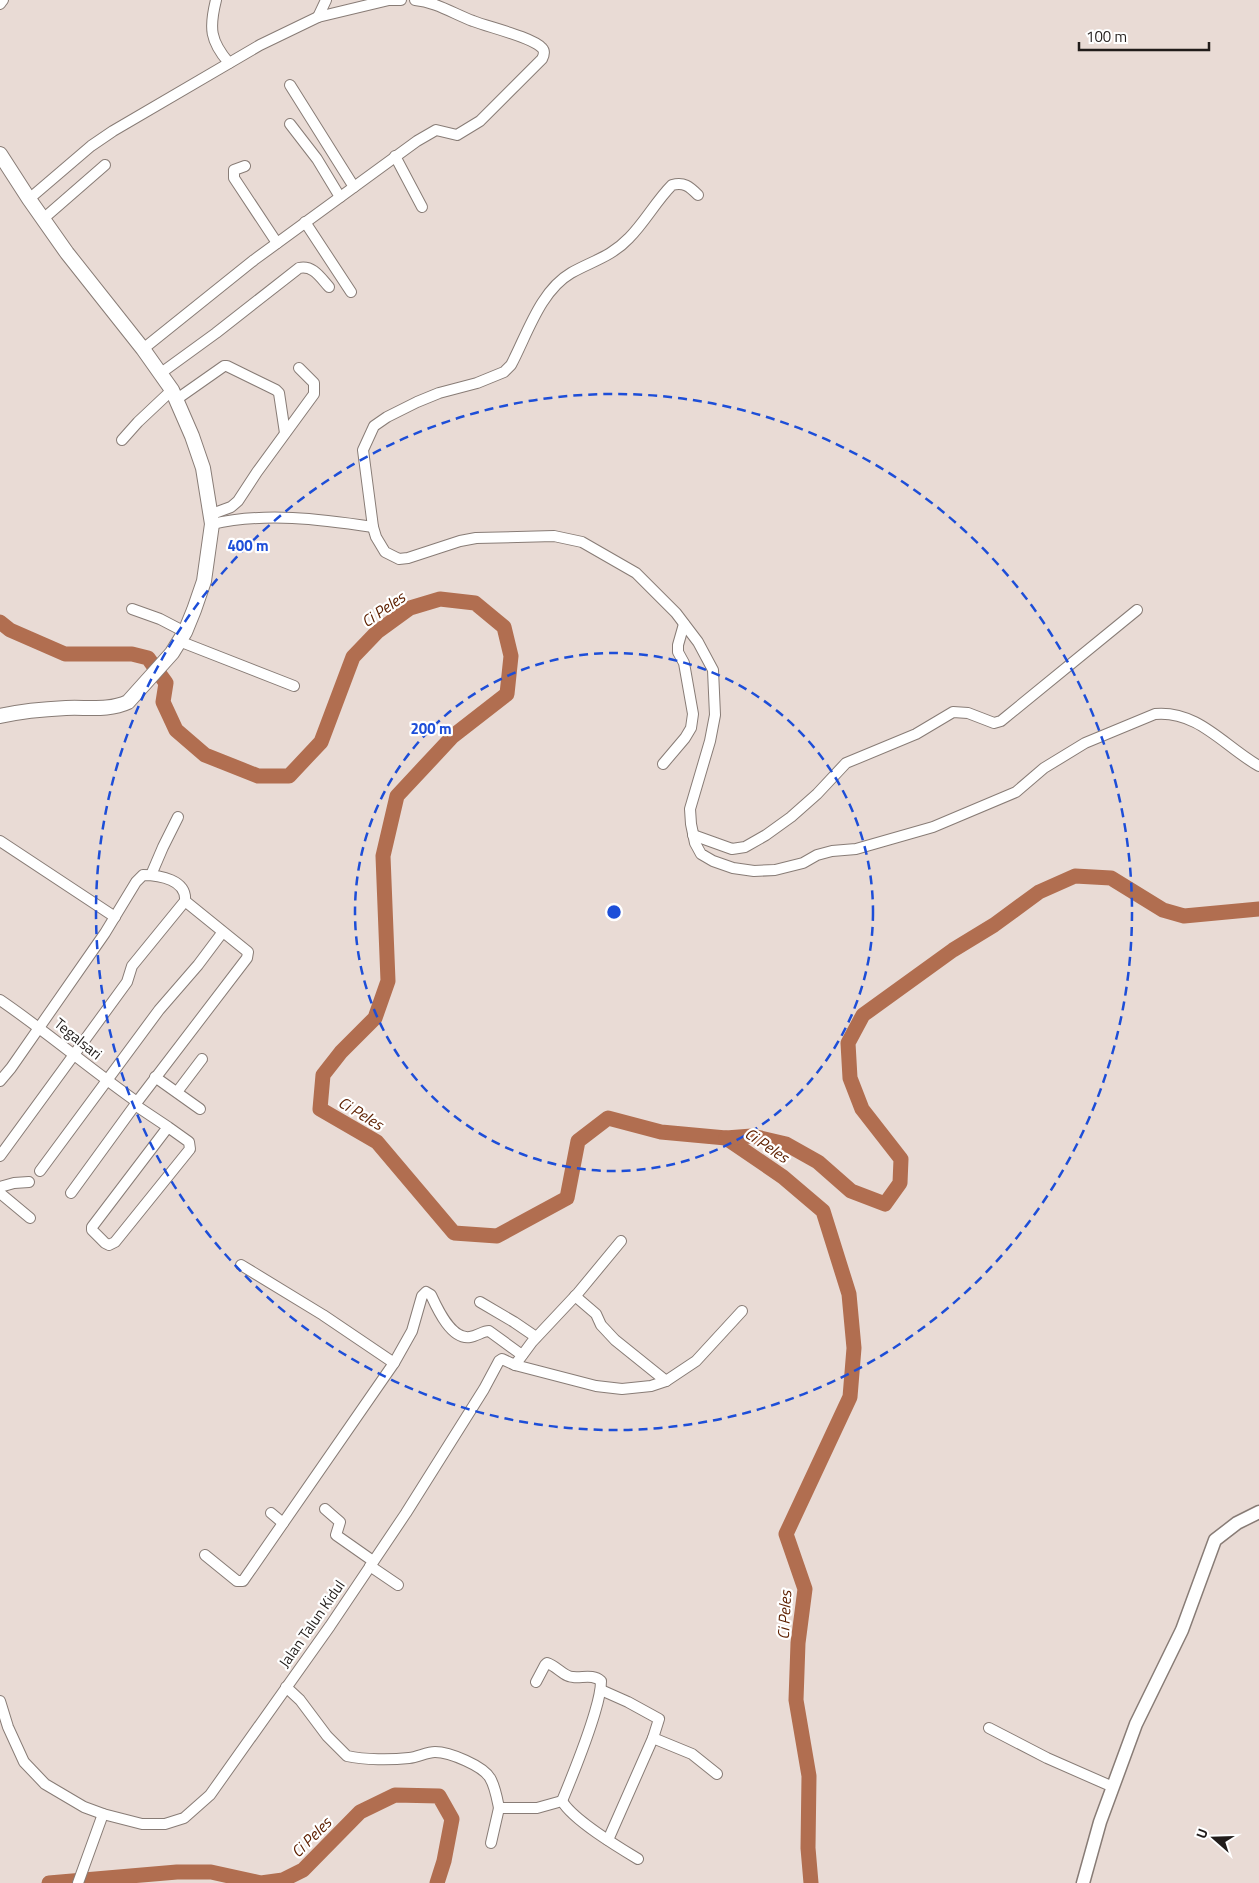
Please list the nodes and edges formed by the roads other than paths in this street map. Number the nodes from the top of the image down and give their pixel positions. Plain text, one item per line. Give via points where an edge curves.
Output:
1 (3, 0) edge
2 (216, 0) edge
3 (326, 0) edge
4 (401, 0) edge
5 (415, 0) edge
6 (0, 4) edge
7 (318, 17) junction
8 (229, 63) junction
9 (290, 85) dead end
10 (290, 124) dead end
11 (0, 154) edge
12 (395, 156) junction
13 (105, 164) dead end
14 (245, 166) dead end
15 (354, 187) junction
16 (698, 194) dead end
17 (340, 197) junction
18 (29, 199) junction
19 (422, 207) dead end
20 (43, 218) junction
21 (305, 222) junction
22 (276, 243) junction
23 (329, 287) dead end
24 (352, 292) dead end
25 (142, 349) junction
26 (299, 368) dead end
27 (161, 374) junction
28 (175, 395) junction
29 (285, 433) junction
30 (122, 440) dead end
31 (212, 519) junction
32 (373, 527) junction
33 (132, 609) dead end
34 (1137, 610) dead end
35 (684, 624) junction
36 (179, 642) junction
37 (294, 686) dead end
38 (0, 716) edge
39 (663, 764) dead end
40 (1259, 766) edge
41 (178, 817) dead end
42 (693, 835) junction
43 (0, 841) edge
44 (151, 875) junction
45 (185, 901) junction
46 (115, 916) junction
47 (222, 933) junction
48 (0, 1000) edge
49 (40, 1027) junction
50 (72, 1054) junction
51 (202, 1059) dead end
52 (155, 1077) junction
53 (106, 1080) junction
54 (0, 1081) edge
55 (178, 1092) junction
56 (136, 1103) junction
57 (200, 1109) dead end
58 (168, 1127) junction
59 (0, 1156) edge
60 (40, 1171) dead end
61 (29, 1182) dead end
62 (0, 1187) edge
63 (71, 1193) dead end
64 (0, 1194) edge
65 (30, 1218) dead end
66 (621, 1241) dead end
67 (242, 1265) dead end
68 (576, 1296) junction
69 (480, 1302) dead end
70 (742, 1311) dead end
71 (536, 1337) junction
72 (522, 1355) junction
73 (394, 1363) junction
74 (515, 1364) junction
75 (666, 1380) junction
76 (325, 1509) dead end
77 (1259, 1512) edge
78 (270, 1513) dead end
79 (283, 1523) junction
80 (205, 1555) dead end
81 (372, 1563) junction
82 (398, 1585) dead end
83 (536, 1682) dead end
84 (286, 1687) junction
85 (602, 1690) junction
86 (0, 1701) edge
87 (989, 1728) dead end
88 (653, 1738) junction
89 (717, 1774) dead end
90 (1112, 1787) junction
91 (562, 1801) junction
92 (499, 1808) junction
93 (104, 1814) junction
94 (608, 1840) junction
95 (491, 1843) dead end
96 (638, 1860) dead end
97 (78, 1883) edge
98 (1083, 1883) edge

1 - 6 street
2 - 8 street via 212,37
3 - 7 street
4 - 7 street
5 - 12 street via 531,42 544,52 540,63 480,121 457,135 436,130
7 - 8 street via 260,44
8 - 18 street via 113,131
9 - 15 street
10 - 17 street
11 - 18 main road
12 - 15 street
12 - 19 street
13 - 20 street
14 - 22 street via 234,170 234,178
15 - 17 street
16 - 32 street via 688,185 672,185 628,239 608,256 570,274 556,286 541,305 511,365 504,372 417,402 378,422 363,450
17 - 21 street
18 - 20 main road
20 - 25 main road
21 - 22 street
21 - 24 street
22 - 25 street
23 - 27 street via 314,270 299,268
25 - 27 main road
26 - 29 street via 314,383 314,394
27 - 28 main road
28 - 29 street via 228,366 279,393
28 - 30 street via 138,422
28 - 31 main road via 203,468
29 - 31 street via 238,500
31 - 32 street via 287,518
31 - 36 main road via 204,581
32 - 35 street via 385,552 399,560 476,538 541,536 582,542 636,573
33 - 36 street via 160,619
34 - 42 street via 1001,721 994,723 968,713 954,712 916,734 846,763 790,817 745,847 732,849
35 - 39 street via 678,652 684,663 693,714 691,728
35 - 42 street via 713,670 715,689 716,715 690,809
36 - 37 street
36 - 38 main road via 128,702 118,706
40 - 42 street via 1198,723 1168,713 1156,714 1084,743 1044,768 1016,792 958,818 856,849 817,855 803,863 775,870 732,868 701,854
41 - 44 street
43 - 46 street
44 - 45 street via 182,886
44 - 46 street via 143,875 136,882
45 - 47 street
45 - 50 street via 132,966 127,982
46 - 49 street
47 - 52 street via 248,952 247,958
47 - 53 street via 158,1010
48 - 49 street, Tegalsari
49 - 50 street, Tegalsari
49 - 54 street
50 - 53 street, Tegalsari
50 - 59 street
51 - 55 street
52 - 55 street
52 - 56 street
53 - 56 street, Tegalsari
53 - 60 street
55 - 57 street
56 - 58 street, Tegalsari
56 - 63 street
58 - 58 street, Tegalsari via 92,1227 105,1243 114,1242 190,1149 189,1142
61 - 62 street
64 - 65 street
66 - 68 street
67 - 73 street
68 - 71 street
68 - 75 street via 596,1314 615,1340
69 - 71 street
70 - 75 street via 696,1361
71 - 72 street
72 - 73 street via 489,1331 468,1337 458,1334 447,1325 431,1295 426,1292 412,1331
72 - 74 street
73 - 79 street
74 - 75 street via 596,1386 622,1389 651,1386
74 - 81 street, Jalan Talun Kidul via 499,1361 444,1454
76 - 81 street via 340,1522 336,1535
77 - 90 street via 1237,1523 1215,1540 1182,1630 1136,1724
78 - 79 street
79 - 80 street via 243,1581 238,1581
81 - 82 street
81 - 84 street, Jalan Talun Kidul
83 - 85 street via 545,1665 550,1664 572,1677 598,1678
84 - 92 street via 345,1755 400,1759 434,1752 460,1758 489,1776
84 - 93 street, Jalan Talun Kidul via 210,1795 184,1818 165,1824 142,1824
85 - 88 street via 659,1717
85 - 91 street
86 - 93 street, Jalan Talun Kidul via 16,1746 33,1773 84,1807
87 - 90 street
88 - 89 street via 692,1754
88 - 94 street
90 - 98 street
91 - 92 street via 537,1808
91 - 94 street via 584,1823
92 - 95 street
93 - 97 street
94 - 96 street

